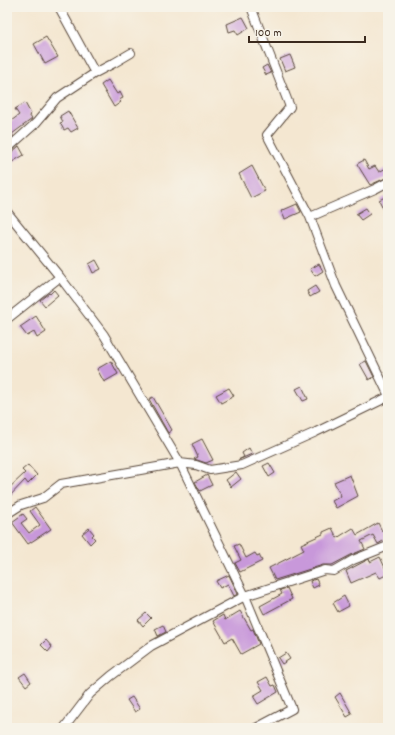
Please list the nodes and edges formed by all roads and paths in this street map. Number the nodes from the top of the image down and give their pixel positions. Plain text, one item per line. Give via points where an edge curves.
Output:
1 (59, 7) edge
2 (251, 7) edge
3 (131, 52) dead end
4 (95, 73) junction
5 (7, 148) edge
6 (388, 182) edge
7 (7, 212) edge
8 (310, 217) junction
9 (60, 277) junction
10 (7, 319) edge
11 (388, 394) edge
12 (388, 397) edge
13 (180, 463) junction
14 (7, 514) edge
15 (388, 546) edge
16 (245, 596) junction
17 (64, 728) edge
18 (256, 728) edge

1 - 4 street
2 - 8 street via 290,107 268,136
3 - 4 street
4 - 5 street via 57,98 36,123
6 - 8 street
7 - 9 street
8 - 11 street via 336,286
9 - 10 street
9 - 13 street via 104,335
12 - 13 street via 242,465 210,470
13 - 14 street via 61,484 42,498
13 - 16 street
15 - 16 street via 353,560 334,572 325,570
16 - 17 street via 151,646 90,694
16 - 18 street via 292,709

